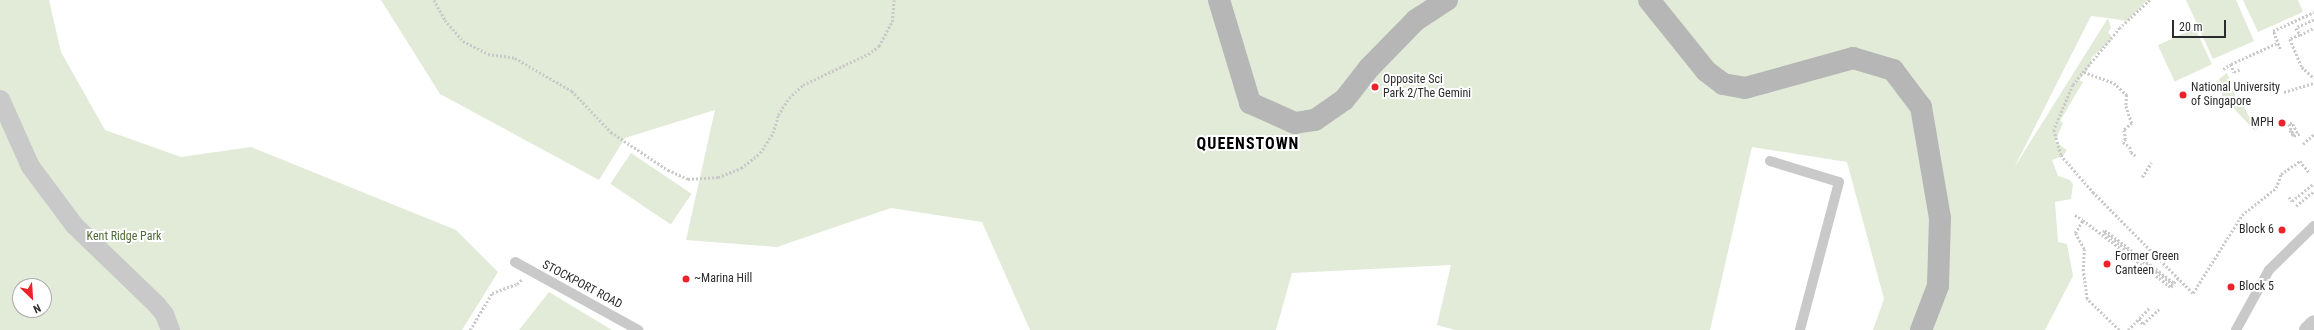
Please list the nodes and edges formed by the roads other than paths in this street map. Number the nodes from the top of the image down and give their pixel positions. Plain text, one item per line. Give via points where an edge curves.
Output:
1 (1220, 0) edge
2 (1447, 0) edge
3 (1649, 0) edge
4 (0, 99) edge
5 (1770, 161) dead end
6 (2314, 226) edge
7 (514, 262) dead end
8 (2314, 324) edge
9 (170, 330) edge
10 (638, 330) edge
11 (1800, 330) edge
12 (1921, 330) edge
13 (2236, 330) edge
14 (2308, 330) edge

1 - 2 street via 1250,104 1295,122 1315,120 1344,100 1369,68 1416,20
3 - 12 street via 1706,71 1723,84 1745,88 1853,58 1893,70 1921,107 1940,218 1938,286
4 - 9 street via 30,166 74,225 160,309
5 - 11 lane via 1839,182
6 - 13 lane via 2269,270
7 - 10 lane, STOCKPORT ROAD
8 - 14 street

